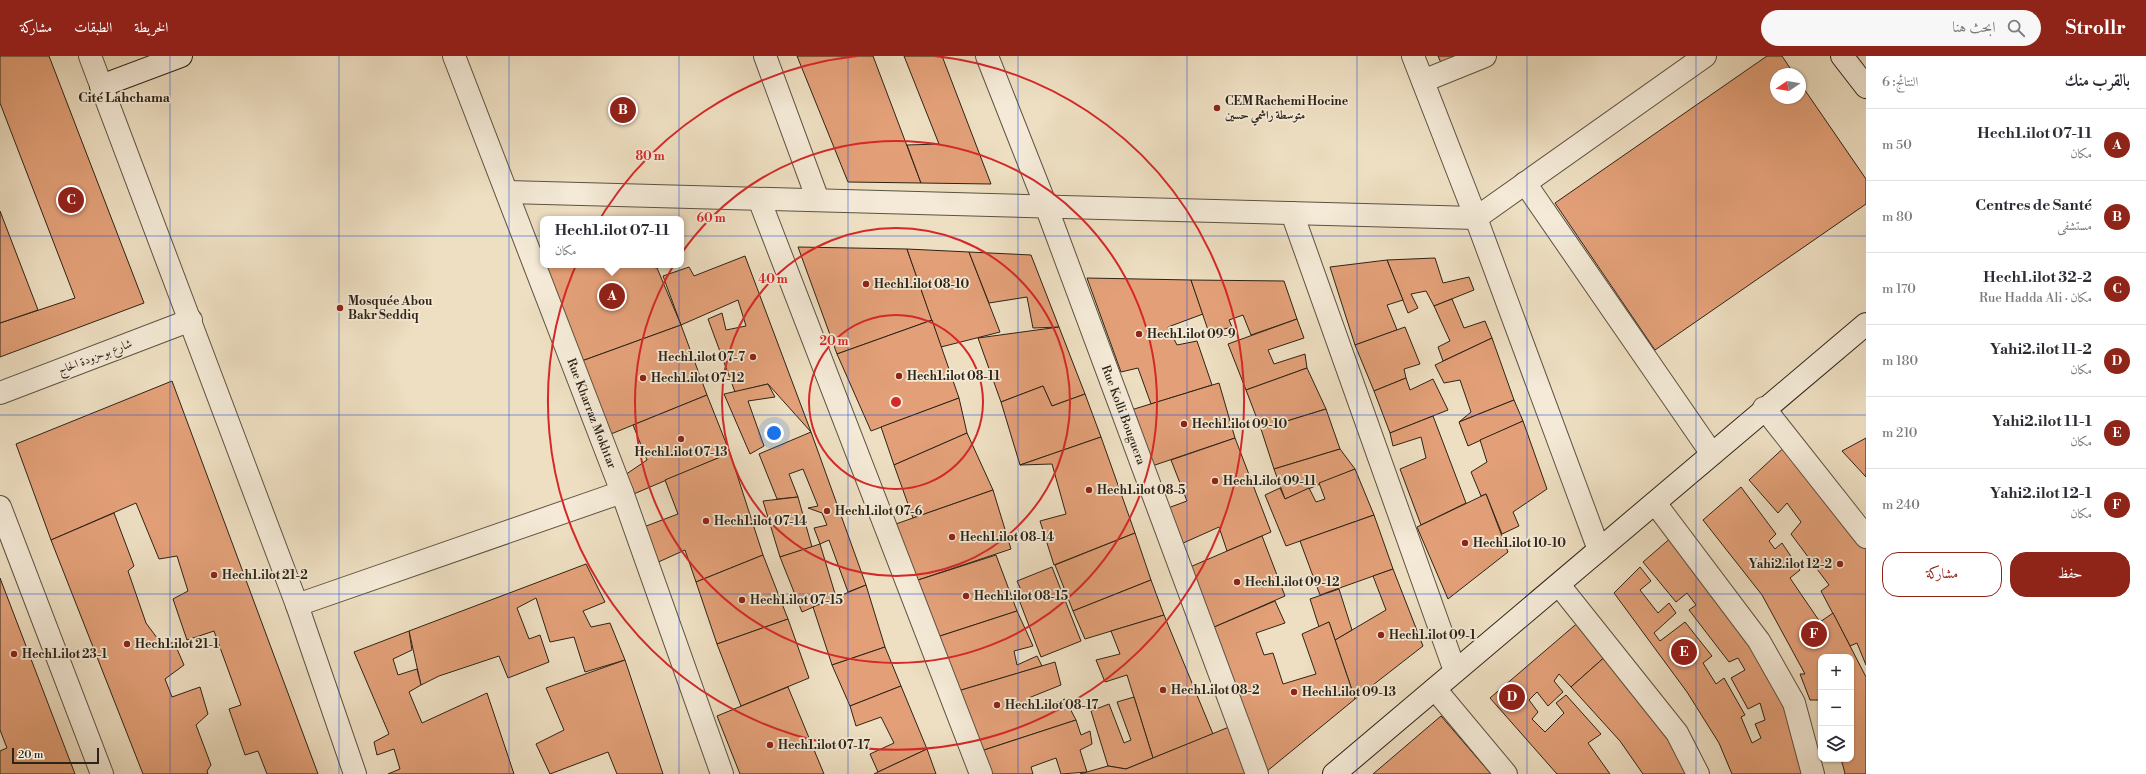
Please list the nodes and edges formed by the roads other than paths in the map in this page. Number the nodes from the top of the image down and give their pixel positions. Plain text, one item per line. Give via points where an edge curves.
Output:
1 (90, 56) edge
2 (181, 56) edge
3 (454, 56) edge
4 (765, 56) edge
5 (987, 56) edge
6 (1413, 56) edge
7 (1485, 56) edge
8 (1704, 56) edge
9 (1842, 56) edge
10 (1423, 81) junction
11 (101, 86) junction
12 (1866, 87) edge
13 (1525, 183) junction
14 (507, 192) junction
15 (759, 199) junction
16 (818, 200) junction
17 (1046, 206) junction
18 (1292, 212) junction
19 (1476, 218) junction
20 (191, 320) junction
21 (1866, 324) edge
22 (0, 393) edge
23 (1764, 408) junction
24 (1712, 454) junction
25 (622, 492) junction
26 (1655, 503) junction
27 (0, 507) edge
28 (1866, 537) edge
29 (1599, 550) junction
30 (1559, 585) junction
31 (298, 605) junction
32 (1456, 671) junction
33 (1435, 689) junction
34 (102, 774) edge
35 (355, 774) edge
36 (722, 774) edge
37 (981, 774) edge
38 (1257, 774) edge
39 (1334, 774) edge
40 (1506, 774) edge
41 (1698, 774) edge
42 (1813, 774) edge

1 - 11 street
2 - 11 street
3 - 14 street, Rue Kharraz Mokhtar
4 - 16 street
5 - 17 street, Rue Kolli Bouguera
6 - 10 street
7 - 10 street
8 - 13 street
9 - 12 street
10 - 19 street
11 - 20 street
13 - 19 street
13 - 24 street
14 - 15 street
14 - 25 street, Rue Kharraz Mokhtar
15 - 16 street
15 - 37 street
16 - 17 street
17 - 18 street
17 - 38 street, Rue Kolli Bouguera
18 - 19 street
18 - 32 street
19 - 29 street
20 - 22 street, شارع بوحزودة الحاج
20 - 31 street
21 - 23 street
23 - 24 street
23 - 28 street
24 - 26 street
25 - 31 street
25 - 36 street, Rue Kharraz Mokhtar
26 - 29 street
26 - 42 street via 1759,641 1794,703
27 - 34 street
29 - 30 street
30 - 32 street
30 - 41 street via 1677,733
31 - 35 street
32 - 33 street
33 - 39 street
33 - 40 street

